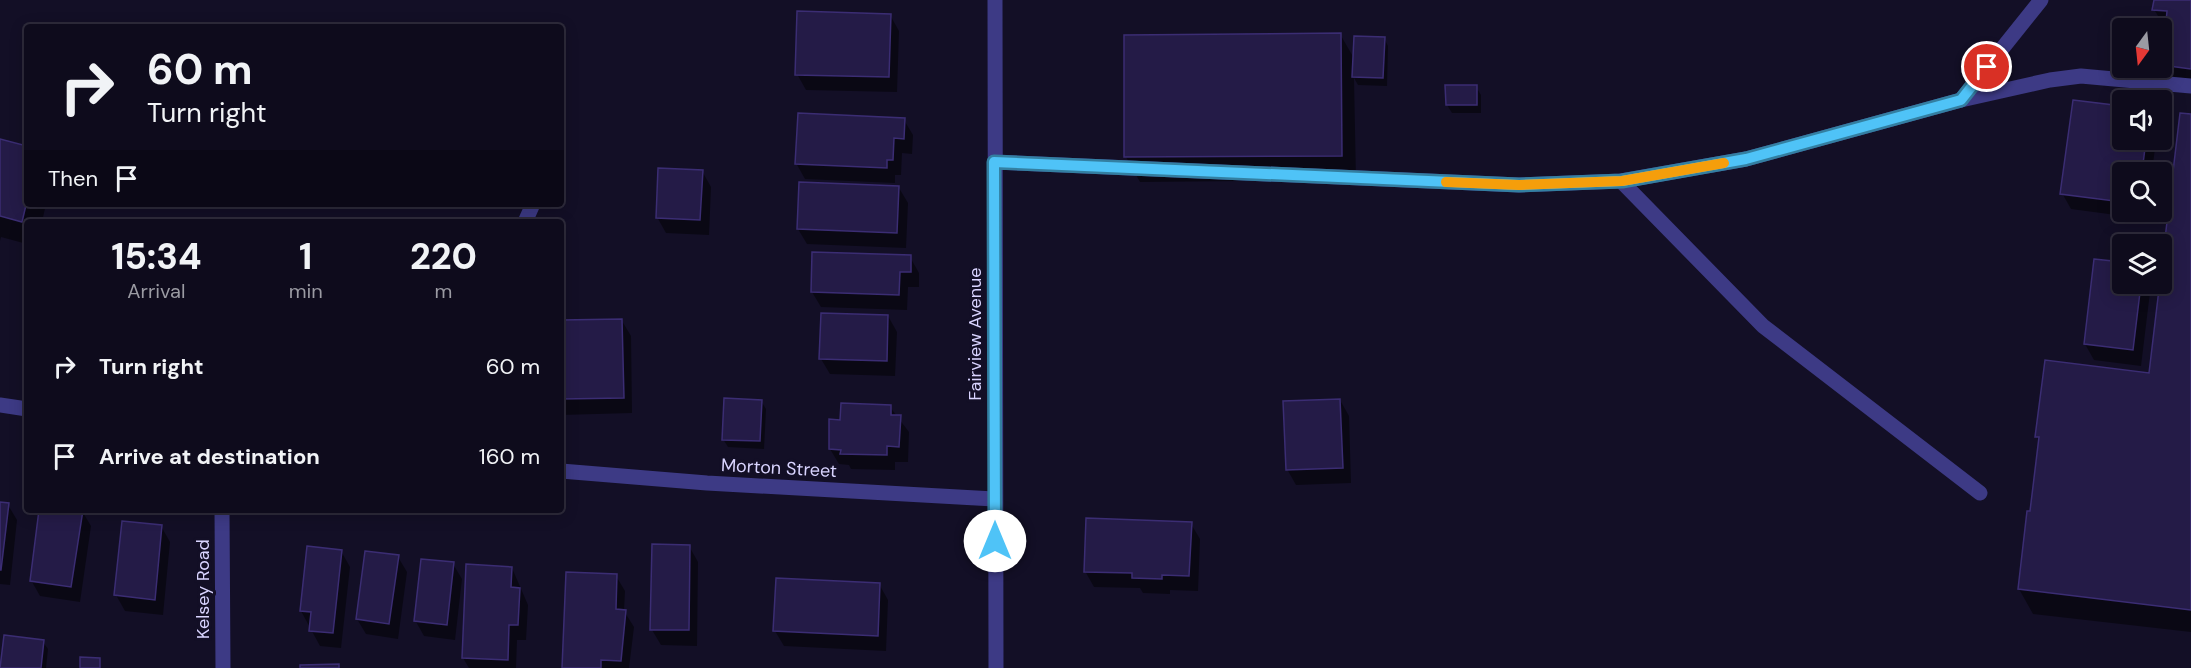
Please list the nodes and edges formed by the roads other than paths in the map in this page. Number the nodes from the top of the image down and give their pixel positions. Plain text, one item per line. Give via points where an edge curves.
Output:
1 (995, 0) edge
2 (2041, 0) edge
3 (2191, 86) edge
4 (1961, 100) junction
5 (994, 162) junction
6 (1622, 181) junction
7 (0, 405) edge
8 (24, 409) edge
9 (564, 471) edge
10 (1980, 493) dead end
11 (994, 499) junction
12 (222, 513) edge
13 (224, 668) edge
14 (996, 668) edge

1 - 5 street, Fairview Avenue
2 - 4 street
3 - 4 street via 2081,76
4 - 6 street via 1746,159
5 - 6 street via 1519,185
5 - 11 street, Fairview Avenue
6 - 10 street via 1763,326
7 - 8 street
9 - 11 street, Morton Street
11 - 14 street, Fairview Avenue
12 - 13 street, Kelsey Road

